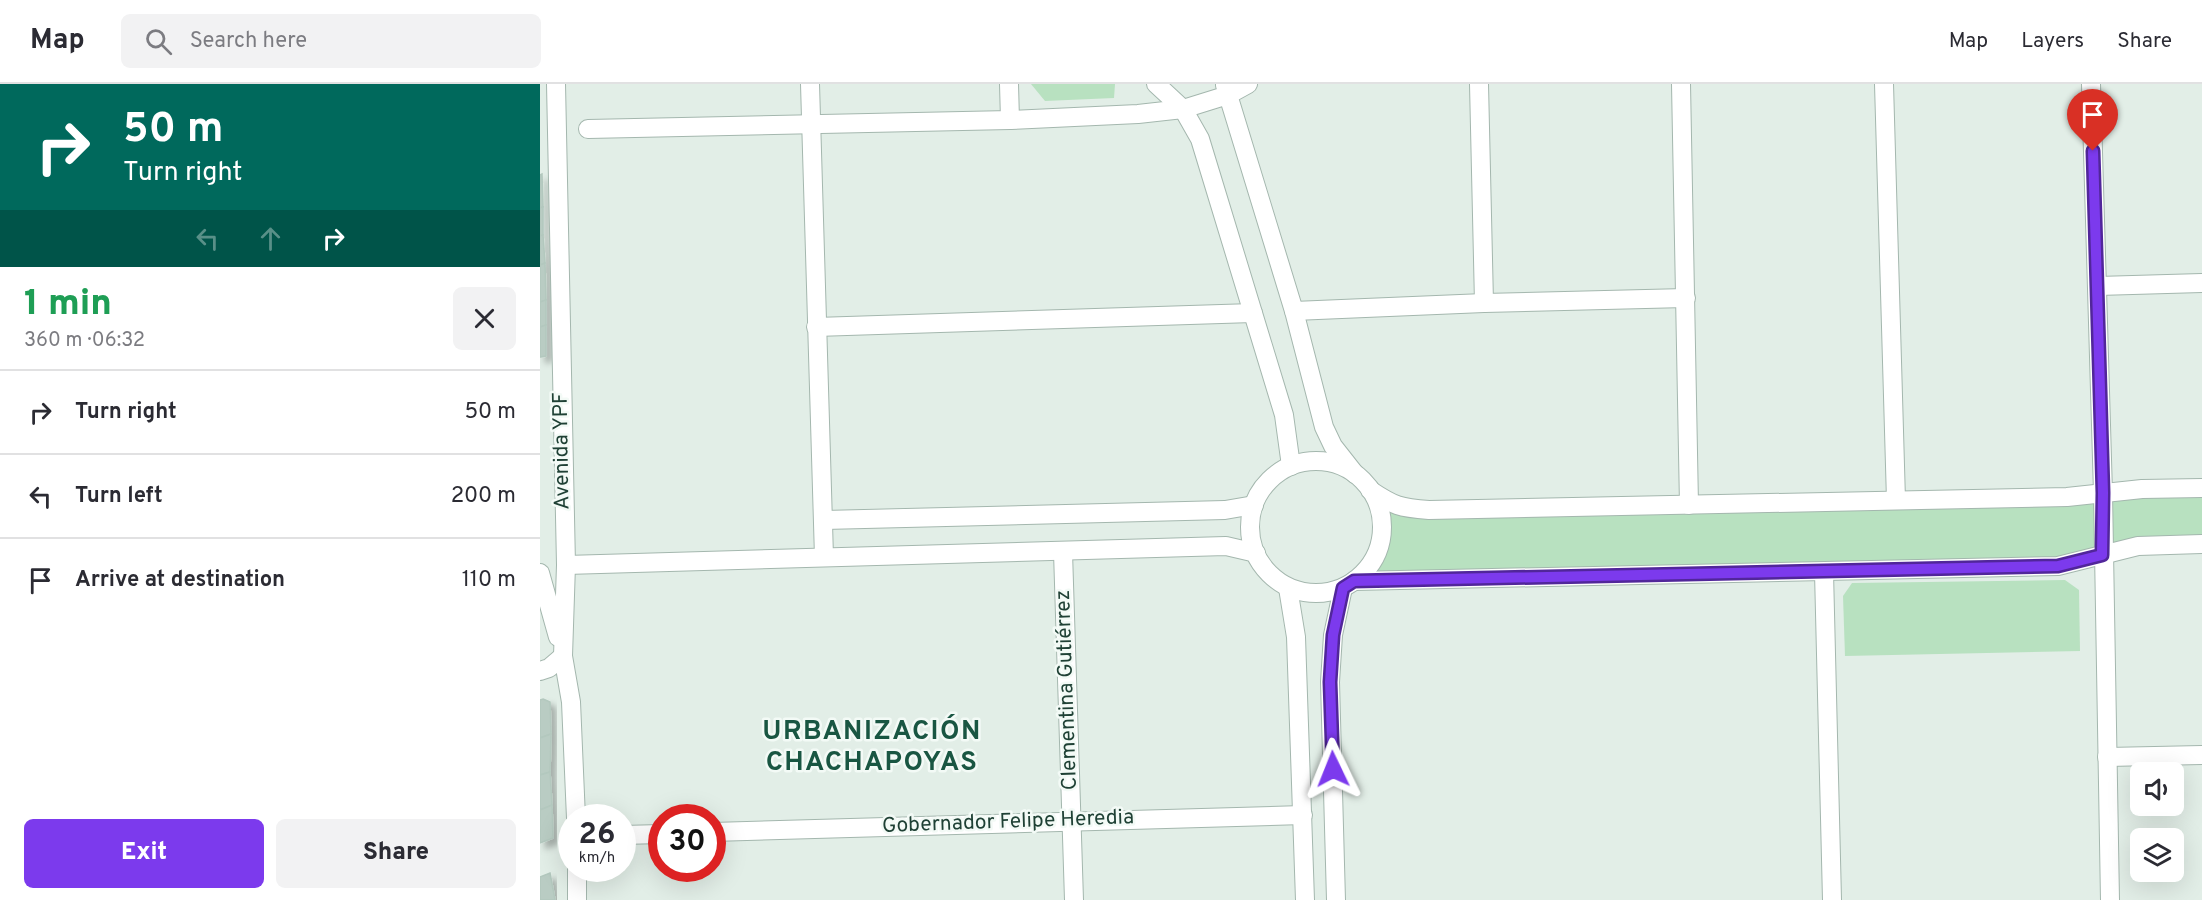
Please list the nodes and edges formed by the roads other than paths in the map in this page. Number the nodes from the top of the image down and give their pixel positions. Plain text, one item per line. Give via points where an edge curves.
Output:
1 (556, 84) edge
2 (810, 84) edge
3 (1009, 84) edge
4 (1156, 84) edge
5 (1248, 84) edge
6 (1479, 84) edge
7 (1681, 84) edge
8 (1884, 84) edge
9 (2091, 84) edge
10 (1226, 90) edge
11 (1183, 109) junction
12 (549, 116) edge
13 (1010, 120) junction
14 (811, 125) junction
15 (588, 129) dead end
16 (2202, 283) edge
17 (2098, 286) junction
18 (1686, 298) junction
19 (1484, 303) junction
20 (1294, 311) junction
21 (1253, 313) junction
22 (816, 327) junction
23 (1291, 466) junction
24 (1355, 474) junction
25 (2202, 488) edge
26 (1370, 490) junction
27 (2103, 493) junction
28 (1896, 500) junction
29 (1254, 505) junction
30 (1689, 505) junction
31 (824, 520) junction
32 (2202, 544) edge
33 (1063, 552) junction
34 (1256, 553) junction
35 (2102, 555) junction
36 (824, 557) junction
37 (566, 565) junction
38 (1824, 572) junction
39 (540, 573) edge
40 (1348, 584) junction
41 (1288, 588) junction
42 (563, 656) junction
43 (540, 671) edge
44 (2202, 755) edge
45 (2107, 757) junction
46 (575, 804) edge
47 (1303, 814) junction
48 (1071, 820) junction
49 (726, 832) edge
50 (577, 882) edge
51 (577, 900) edge
52 (1074, 900) edge
53 (1305, 900) edge
54 (1336, 900) edge
55 (1832, 900) edge
56 (2110, 900) edge

1 - 12 street, Avenida YPF
2 - 14 street
3 - 13 street
4 - 11 street
5 - 10 street
6 - 19 street
7 - 18 street
8 - 28 street
9 - 17 street
10 - 11 street
10 - 20 street
11 - 13 street
11 - 21 street via 1200,139
12 - 37 street, Avenida YPF
13 - 14 street
14 - 15 street
14 - 22 street
16 - 17 street
17 - 27 street
18 - 19 street
18 - 30 street
19 - 20 street
20 - 24 street via 1324,427
21 - 22 street
21 - 23 street via 1284,415
22 - 31 street
23 - 24 street via 1313,461 1335,464
23 - 29 street via 1262,489
24 - 26 street
25 - 27 street
26 - 30 street via 1404,508
26 - 40 street via 1380,510 1378,550 1368,567
27 - 28 street
27 - 35 street
28 - 30 street
29 - 31 street via 1225,510
29 - 34 street via 1250,522
31 - 36 street
32 - 35 street via 2138,546
33 - 34 street via 1226,546
33 - 36 street
33 - 48 street, Clementina Gutiérrez
34 - 41 street via 1270,575
35 - 38 street via 2058,566
35 - 45 street
36 - 37 street
37 - 42 street, Avenida YPF
38 - 40 street
38 - 55 street
39 - 42 street
40 - 41 street via 1324,593
40 - 54 street via 1333,635 1330,682
41 - 47 street via 1296,637
42 - 43 street
42 - 46 street, Avenida YPF via 571,702
44 - 45 street
45 - 56 street
47 - 48 street, Gobernador Felipe Heredia
47 - 53 street
48 - 49 street, Gobernador Felipe Heredia
48 - 52 street, Clementina Gutiérrez
50 - 51 street

